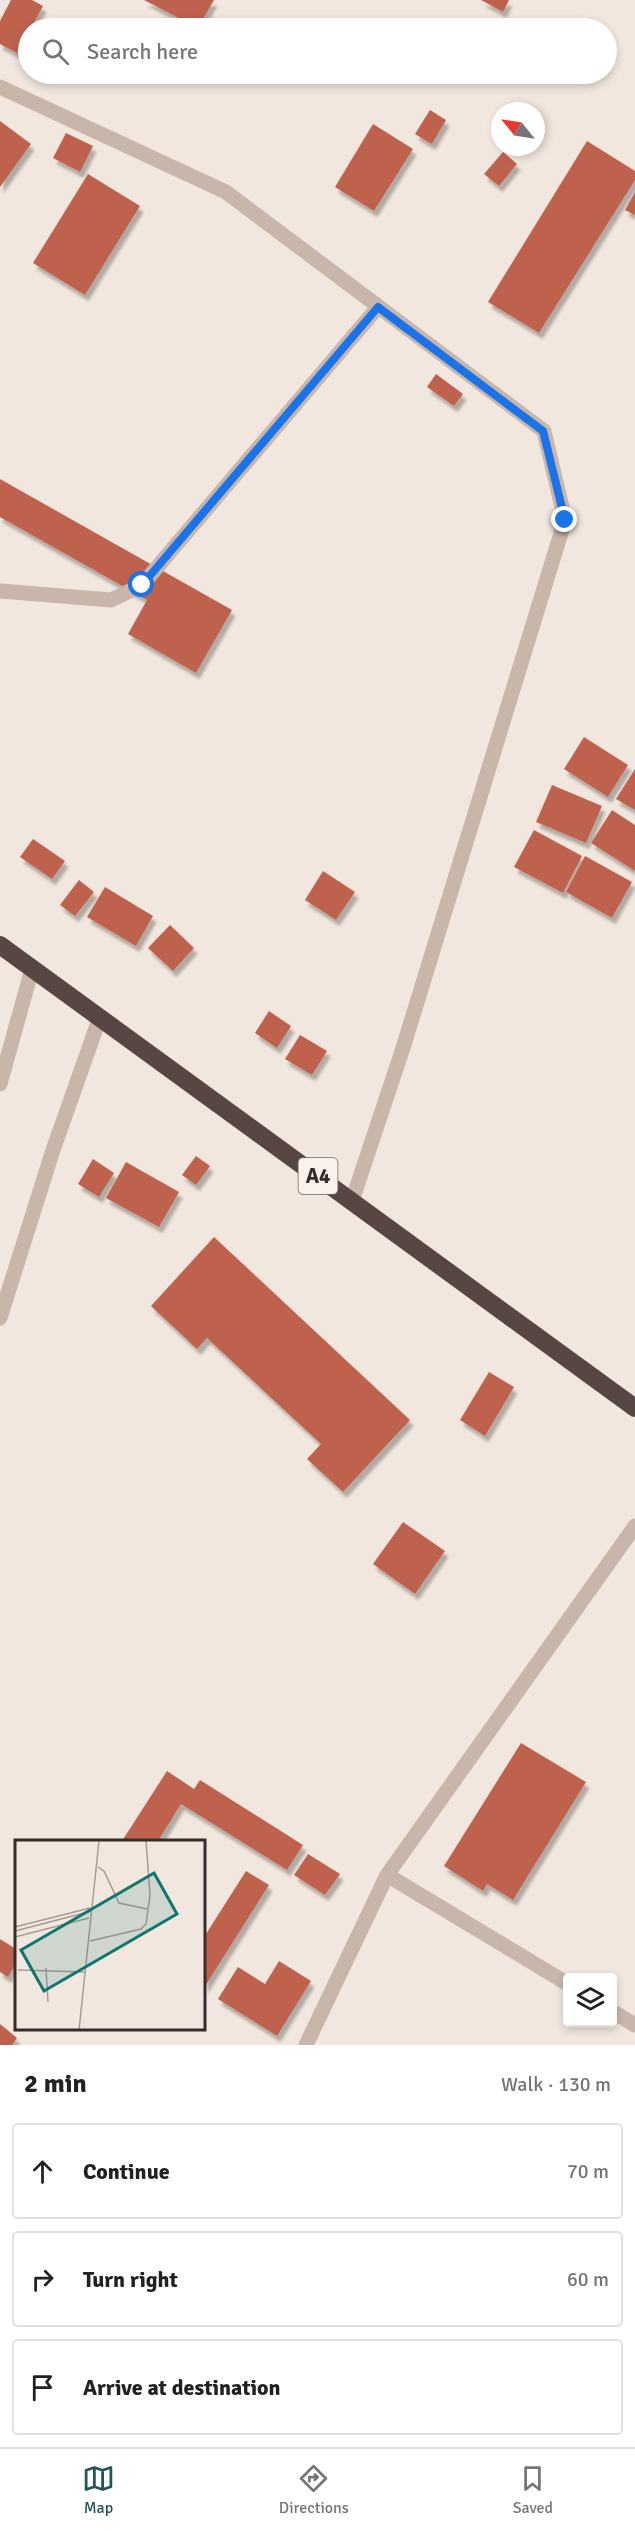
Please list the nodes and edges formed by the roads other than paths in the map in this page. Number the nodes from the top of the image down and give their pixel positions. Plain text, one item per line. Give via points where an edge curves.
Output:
1 (0, 87) edge
2 (378, 307) junction
3 (0, 591) edge
4 (0, 945) edge
5 (32, 969) junction
6 (100, 1017) junction
7 (0, 1084) edge
8 (352, 1201) junction
9 (0, 1318) edge
10 (635, 1408) edge
11 (635, 1526) edge
12 (387, 1875) junction
13 (563, 1982) edge
14 (617, 2014) edge
15 (635, 2025) edge
16 (306, 2045) edge

1 - 2 street via 226,192
2 - 3 street via 142,585 111,600
2 - 8 street via 543,431 565,520 403,1048
4 - 5 highway, A4
5 - 6 highway, A4
5 - 7 street
6 - 8 highway, A4
6 - 9 street
8 - 10 highway, A4
11 - 12 street
12 - 13 street
12 - 16 street
14 - 15 street

